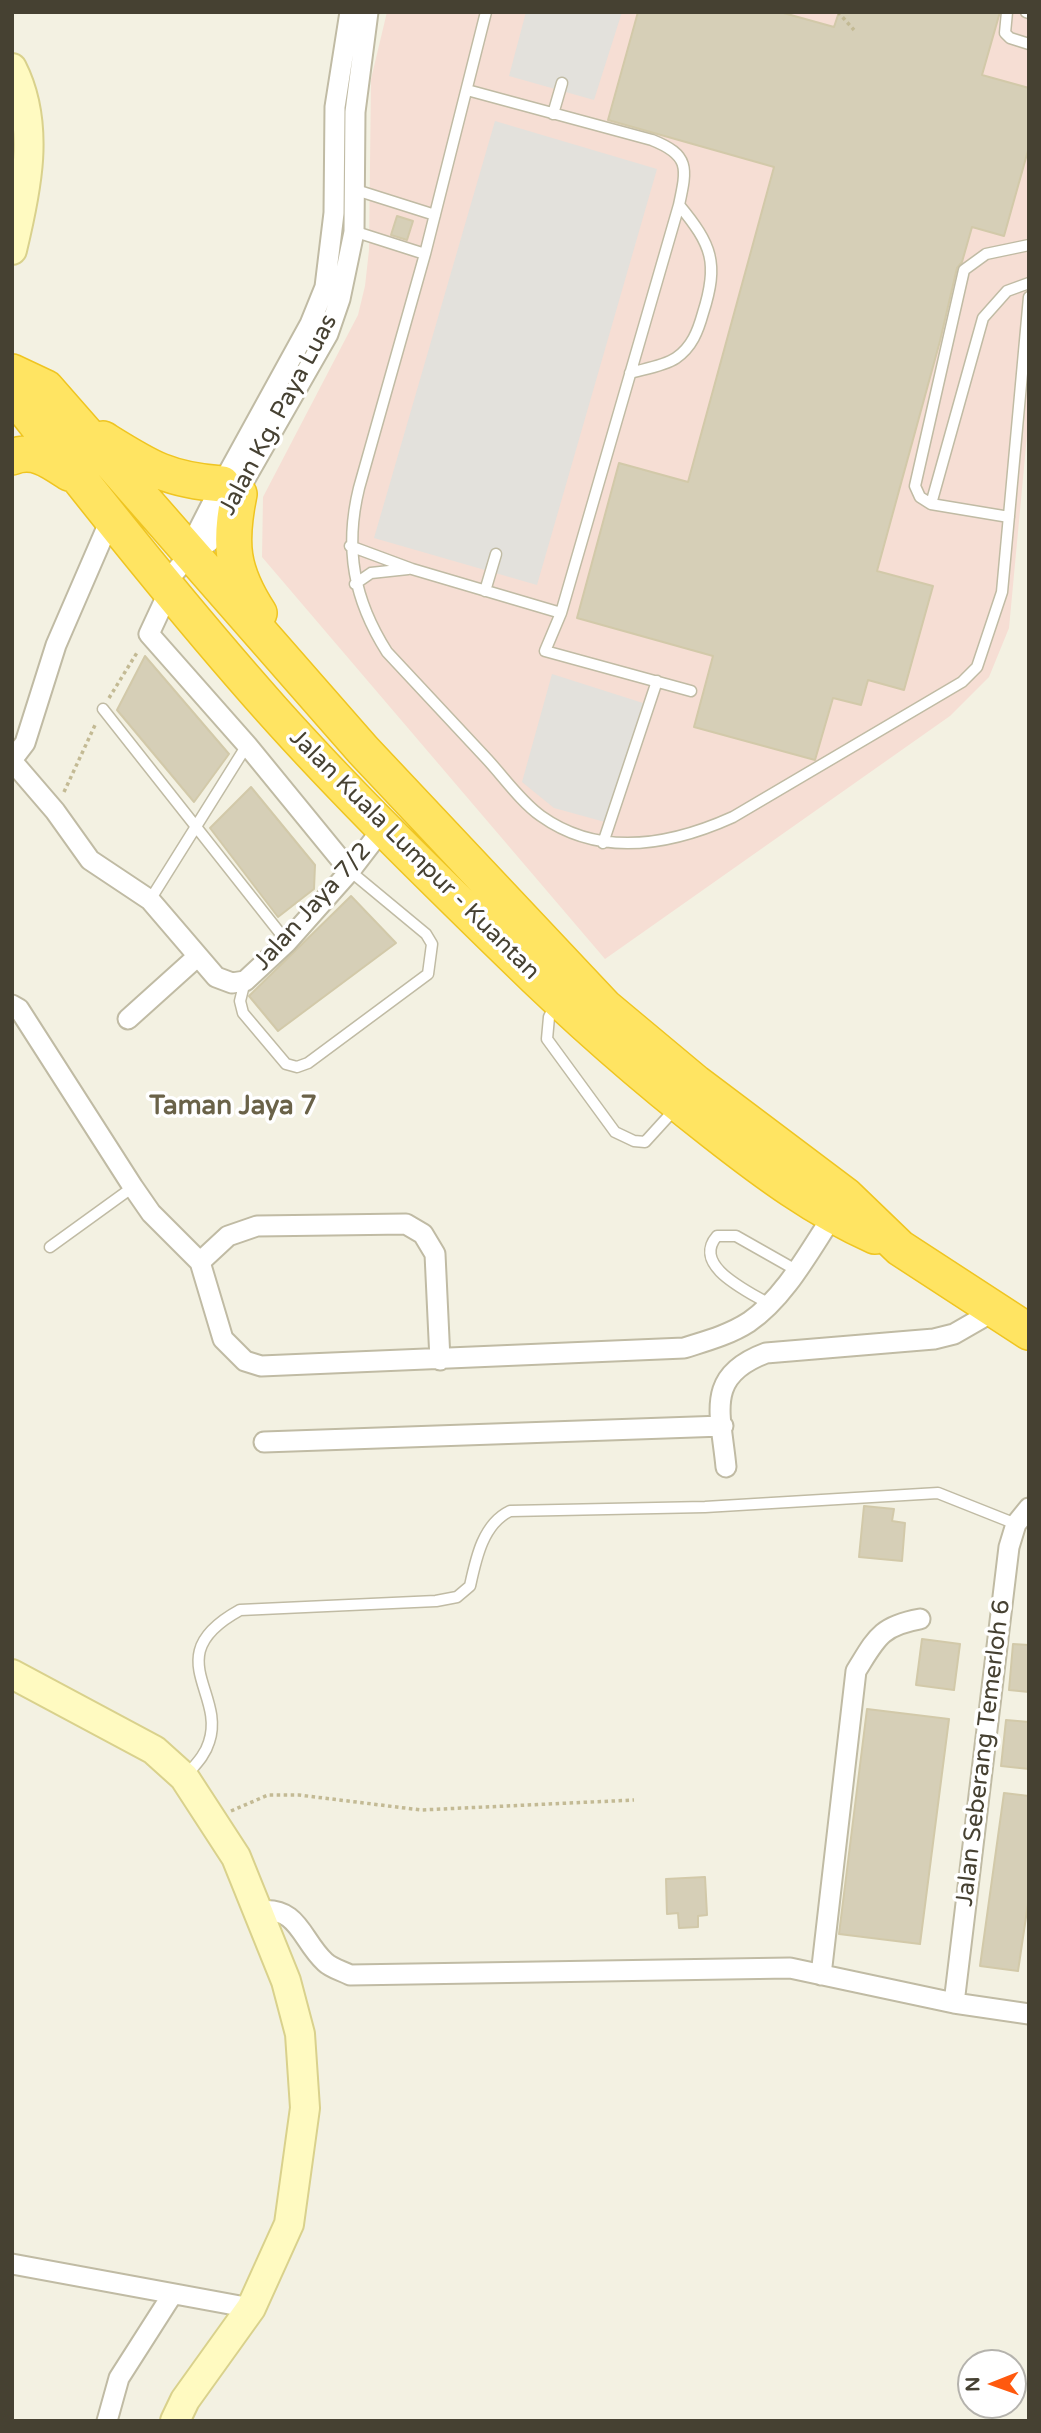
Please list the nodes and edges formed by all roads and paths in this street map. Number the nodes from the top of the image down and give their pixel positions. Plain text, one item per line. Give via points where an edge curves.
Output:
1 (350, 12) edge
2 (368, 12) edge
3 (486, 12) edge
4 (838, 12) edge
5 (1007, 12) edge
6 (854, 30) dead end
7 (1029, 44) edge
8 (12, 68) edge
9 (562, 83) dead end
10 (467, 90) junction
11 (554, 114) junction
12 (356, 190) junction
13 (679, 205) junction
14 (334, 213) junction
15 (435, 215) junction
16 (354, 232) junction
17 (1029, 245) edge
18 (12, 250) edge
19 (425, 254) junction
20 (1029, 283) edge
21 (1029, 297) edge
22 (12, 373) edge
23 (630, 373) junction
24 (68, 416) junction
25 (12, 457) edge
26 (81, 480) junction
27 (230, 489) junction
28 (931, 503) junction
29 (1009, 517) junction
30 (111, 518) junction
31 (350, 546) junction
32 (496, 554) dead end
33 (190, 555) junction
34 (412, 569) junction
35 (355, 584) junction
36 (166, 587) junction
37 (485, 590) junction
38 (561, 613) junction
39 (657, 681) junction
40 (691, 691) dead end
41 (311, 692) junction
42 (103, 709) dead end
43 (247, 745) junction
44 (12, 760) edge
45 (196, 825) junction
46 (383, 828) junction
47 (603, 843) junction
48 (350, 871) junction
49 (150, 900) junction
50 (287, 942) junction
51 (198, 956) junction
52 (244, 981) junction
53 (557, 999) junction
54 (12, 1005) edge
55 (128, 1019) dead end
56 (679, 1105) junction
57 (133, 1187) junction
58 (839, 1207) junction
59 (50, 1247) dead end
60 (200, 1262) junction
61 (796, 1270) junction
62 (769, 1304) junction
63 (994, 1311) junction
64 (1029, 1332) edge
65 (440, 1360) junction
66 (723, 1426) junction
67 (264, 1441) dead end
68 (726, 1467) dead end
69 (1029, 1508) edge
70 (1016, 1524) junction
71 (920, 1619) dead end
72 (12, 1674) edge
73 (184, 1777) junction
74 (634, 1800) dead end
75 (214, 1819) junction
76 (259, 1911) junction
77 (821, 1975) junction
78 (954, 2003) junction
79 (1029, 2014) edge
80 (12, 2264) edge
81 (172, 2295) junction
82 (251, 2308) junction
83 (107, 2421) edge
84 (176, 2421) edge

1 - 14 street, Jalan Kg. Paya Luas via 335,107
2 - 12 street, Jalan Kg. Paya Luas via 355,112
3 - 10 lane
4 - 6 path
5 - 7 lane via 1004,33
8 - 18 street via 27,118 29,159
9 - 11 lane
10 - 11 lane
10 - 15 lane
11 - 13 lane via 673,148 684,166
12 - 14 lane
12 - 15 lane
12 - 16 street, Jalan Kg. Paya Luas
13 - 23 lane
13 - 23 lane via 700,231 712,263 713,283 698,333 687,349 674,360
14 - 16 lane
14 - 27 street, Jalan Kg. Paya Luas via 325,287
15 - 19 lane
16 - 19 lane
16 - 27 street, Jalan Kg. Paya Luas via 328,334
17 - 28 lane via 986,254 964,270 915,486 920,497
19 - 31 lane via 351,519
20 - 28 lane via 1007,291 983,318
21 - 29 lane
22 - 24 highway, Jalan Kuala Lumpur - Kuantan via 46,388
22 - 26 highway, Jalan Kuala Lumpur - Kuantan via 23,407
23 - 38 lane
24 - 27 highway via 165,475
24 - 33 highway, Jalan Kuala Lumpur - Kuantan
25 - 26 highway via 42,456
26 - 30 highway, Jalan Kuala Lumpur - Kuantan
27 - 33 street, Jalan Kg. Paya Luas via 197,533
27 - 41 highway via 237,572
28 - 29 lane
29 - 47 lane via 1002,592 976,667 962,682 733,817 704,830 647,843
30 - 36 highway, Jalan Kuala Lumpur - Kuantan
30 - 44 street via 56,645 25,743
31 - 34 lane
31 - 35 lane
32 - 37 lane
33 - 36 street, Jalan Kg. Paya Luas
33 - 41 highway, Jalan Kuala Lumpur - Kuantan
34 - 35 lane via 371,573
34 - 37 lane
35 - 47 lane via 369,624 387,652 539,815 575,835
36 - 43 street, Jalan Kg. Paya Luas via 149,634
36 - 46 highway, Jalan Kuala Lumpur - Kuantan via 272,710
37 - 38 lane
38 - 39 lane via 545,651
39 - 40 lane
39 - 47 lane
41 - 58 highway, Jalan Kuala Lumpur - Kuantan via 605,1007
42 - 45 lane
43 - 45 lane
43 - 48 street
44 - 49 street, Jalan Jaya 7/2 via 90,860
45 - 49 lane
45 - 50 lane
46 - 48 street, Jalan Jaya 7/2
46 - 53 highway, Jalan Kuala Lumpur - Kuantan
48 - 50 street, Jalan Jaya 7/2
48 - 52 lane via 426,934 432,944 428,974 297,1067 286,1064 243,1013
49 - 51 street, Jalan Jaya 7/2
50 - 52 street, Jalan Jaya 7/2
51 - 52 street, Jalan Jaya 7/2 via 216,977 232,983
51 - 55 street
53 - 56 highway, Jalan Kuala Lumpur - Kuantan
53 - 56 lane via 547,1039 615,1132 645,1142
54 - 57 street via 19,1009
56 - 58 highway, Jalan Kuala Lumpur - Kuantan via 750,1160
57 - 59 lane
57 - 60 street via 151,1213
58 - 61 street
58 - 63 highway, Jalan Kuala Lumpur - Kuantan
60 - 65 street via 223,1339 245,1362 261,1366
60 - 65 street via 228,1236 257,1226 406,1224 424,1234 435,1254
61 - 62 street
61 - 62 lane via 736,1236 717,1236 710,1244 709,1255 719,1272
62 - 65 street via 750,1322 724,1336 684,1348
63 - 64 highway, Jalan Kuala Lumpur - Kuantan
63 - 66 street via 954,1334 934,1339 766,1353 742,1362 726,1377 720,1399
66 - 67 street
66 - 68 street
69 - 70 street, Jalan Seberang Temerloh 6
70 - 73 lane via 938,1493 705,1507 510,1511 496,1518 477,1554 470,1586 457,1597 240,1610 221,1620 207,1636 200,1656 200,1679 212,1721 210,1740
70 - 78 street, Jalan Seberang Temerloh 6 via 1009,1547
71 - 77 street via 896,1624 880,1634 856,1671
72 - 73 street via 155,1750
73 - 75 street
74 - 75 path via 421,1810 268,1795
75 - 76 street
76 - 77 street via 274,1909 290,1916 326,1963 350,1975 790,1968
76 - 82 street via 300,2034 304,2108 289,2224
77 - 78 street
78 - 79 street
80 - 81 street
81 - 82 street
81 - 83 street via 119,2378
82 - 84 street via 185,2400

